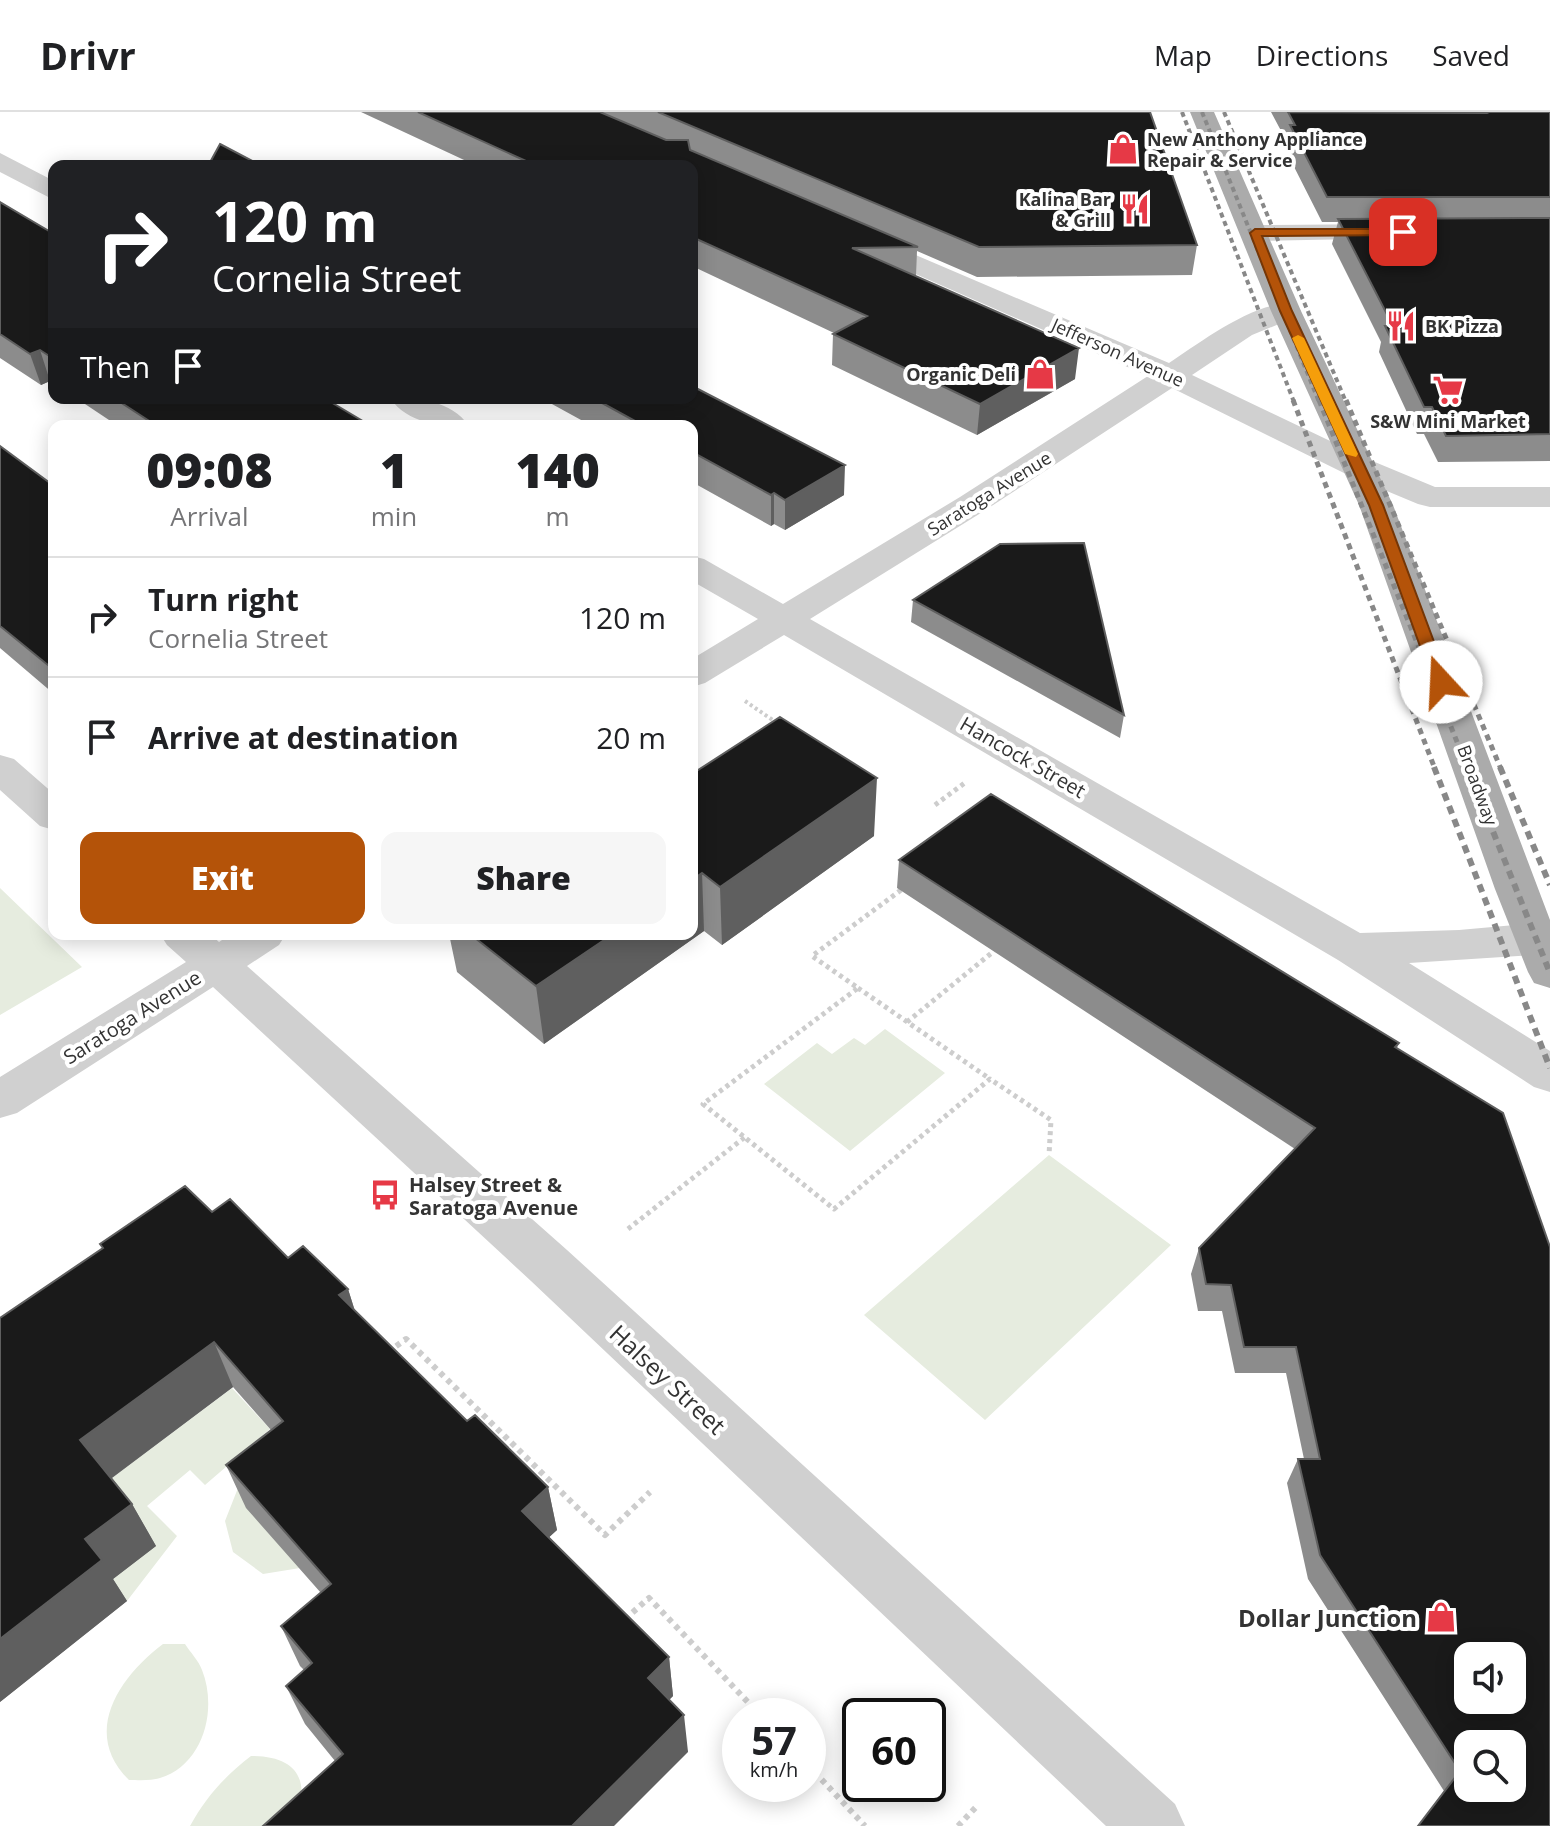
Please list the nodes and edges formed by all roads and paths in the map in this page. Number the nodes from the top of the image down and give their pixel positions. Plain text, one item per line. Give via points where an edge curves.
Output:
1 (1199, 114) edge
2 (0, 161) edge
3 (48, 189) edge
4 (839, 230) edge
5 (1425, 232) edge
6 (1255, 233) junction
7 (1286, 311) junction
8 (1169, 375) junction
9 (415, 404) edge
10 (443, 420) edge
11 (1358, 467) junction
12 (1550, 497) edge
13 (698, 570) edge
14 (784, 620) junction
15 (698, 671) edge
16 (744, 701) dead end
17 (777, 723) edge
18 (0, 768) edge
19 (966, 781) dead end
20 (935, 805) dead end
21 (48, 811) edge
22 (901, 890) dead end
23 (189, 940) edge
24 (255, 940) edge
25 (1353, 949) junction
26 (1546, 950) edge
27 (994, 951) edge
28 (217, 964) junction
29 (858, 988) junction
30 (907, 1022) junction
31 (1550, 1074) edge
32 (990, 1079) junction
33 (0, 1100) edge
34 (745, 1137) junction
35 (1049, 1155) dead end
36 (628, 1229) dead end
37 (382, 1357) edge
38 (650, 1492) dead end
39 (619, 1624) edge
40 (744, 1698) edge
41 (826, 1784) edge
42 (978, 1805) dead end
43 (865, 1826) edge
44 (958, 1826) edge
45 (1153, 1826) edge

1 - 6 main road, Broadway
2 - 3 street
4 - 8 street, Jefferson Avenue
5 - 6 street
6 - 7 main road, Broadway
7 - 8 street, Saratoga Avenue via 1242,329
7 - 11 main road, Broadway
8 - 11 street, Jefferson Avenue
8 - 14 street, Saratoga Avenue
9 - 10 street
11 - 12 street, Jefferson Avenue via 1430,497
11 - 26 main road, Broadway
13 - 14 street, Hancock Street
14 - 15 street, Saratoga Avenue
14 - 25 street, Hancock Street
16 - 17 path
18 - 21 street
19 - 20 path
22 - 29 path via 812,956
23 - 28 street, Halsey Street
24 - 28 street, Saratoga Avenue
25 - 26 street
25 - 31 street, Hancock Street
27 - 30 path
28 - 33 street, Saratoga Avenue
28 - 45 street, Halsey Street
29 - 30 path
29 - 34 path via 703,1104
30 - 32 path
32 - 34 path via 834,1209
32 - 35 path via 1051,1120
34 - 36 path
37 - 38 path via 406,1339 605,1535
39 - 40 path via 649,1598
41 - 43 path
42 - 44 path

